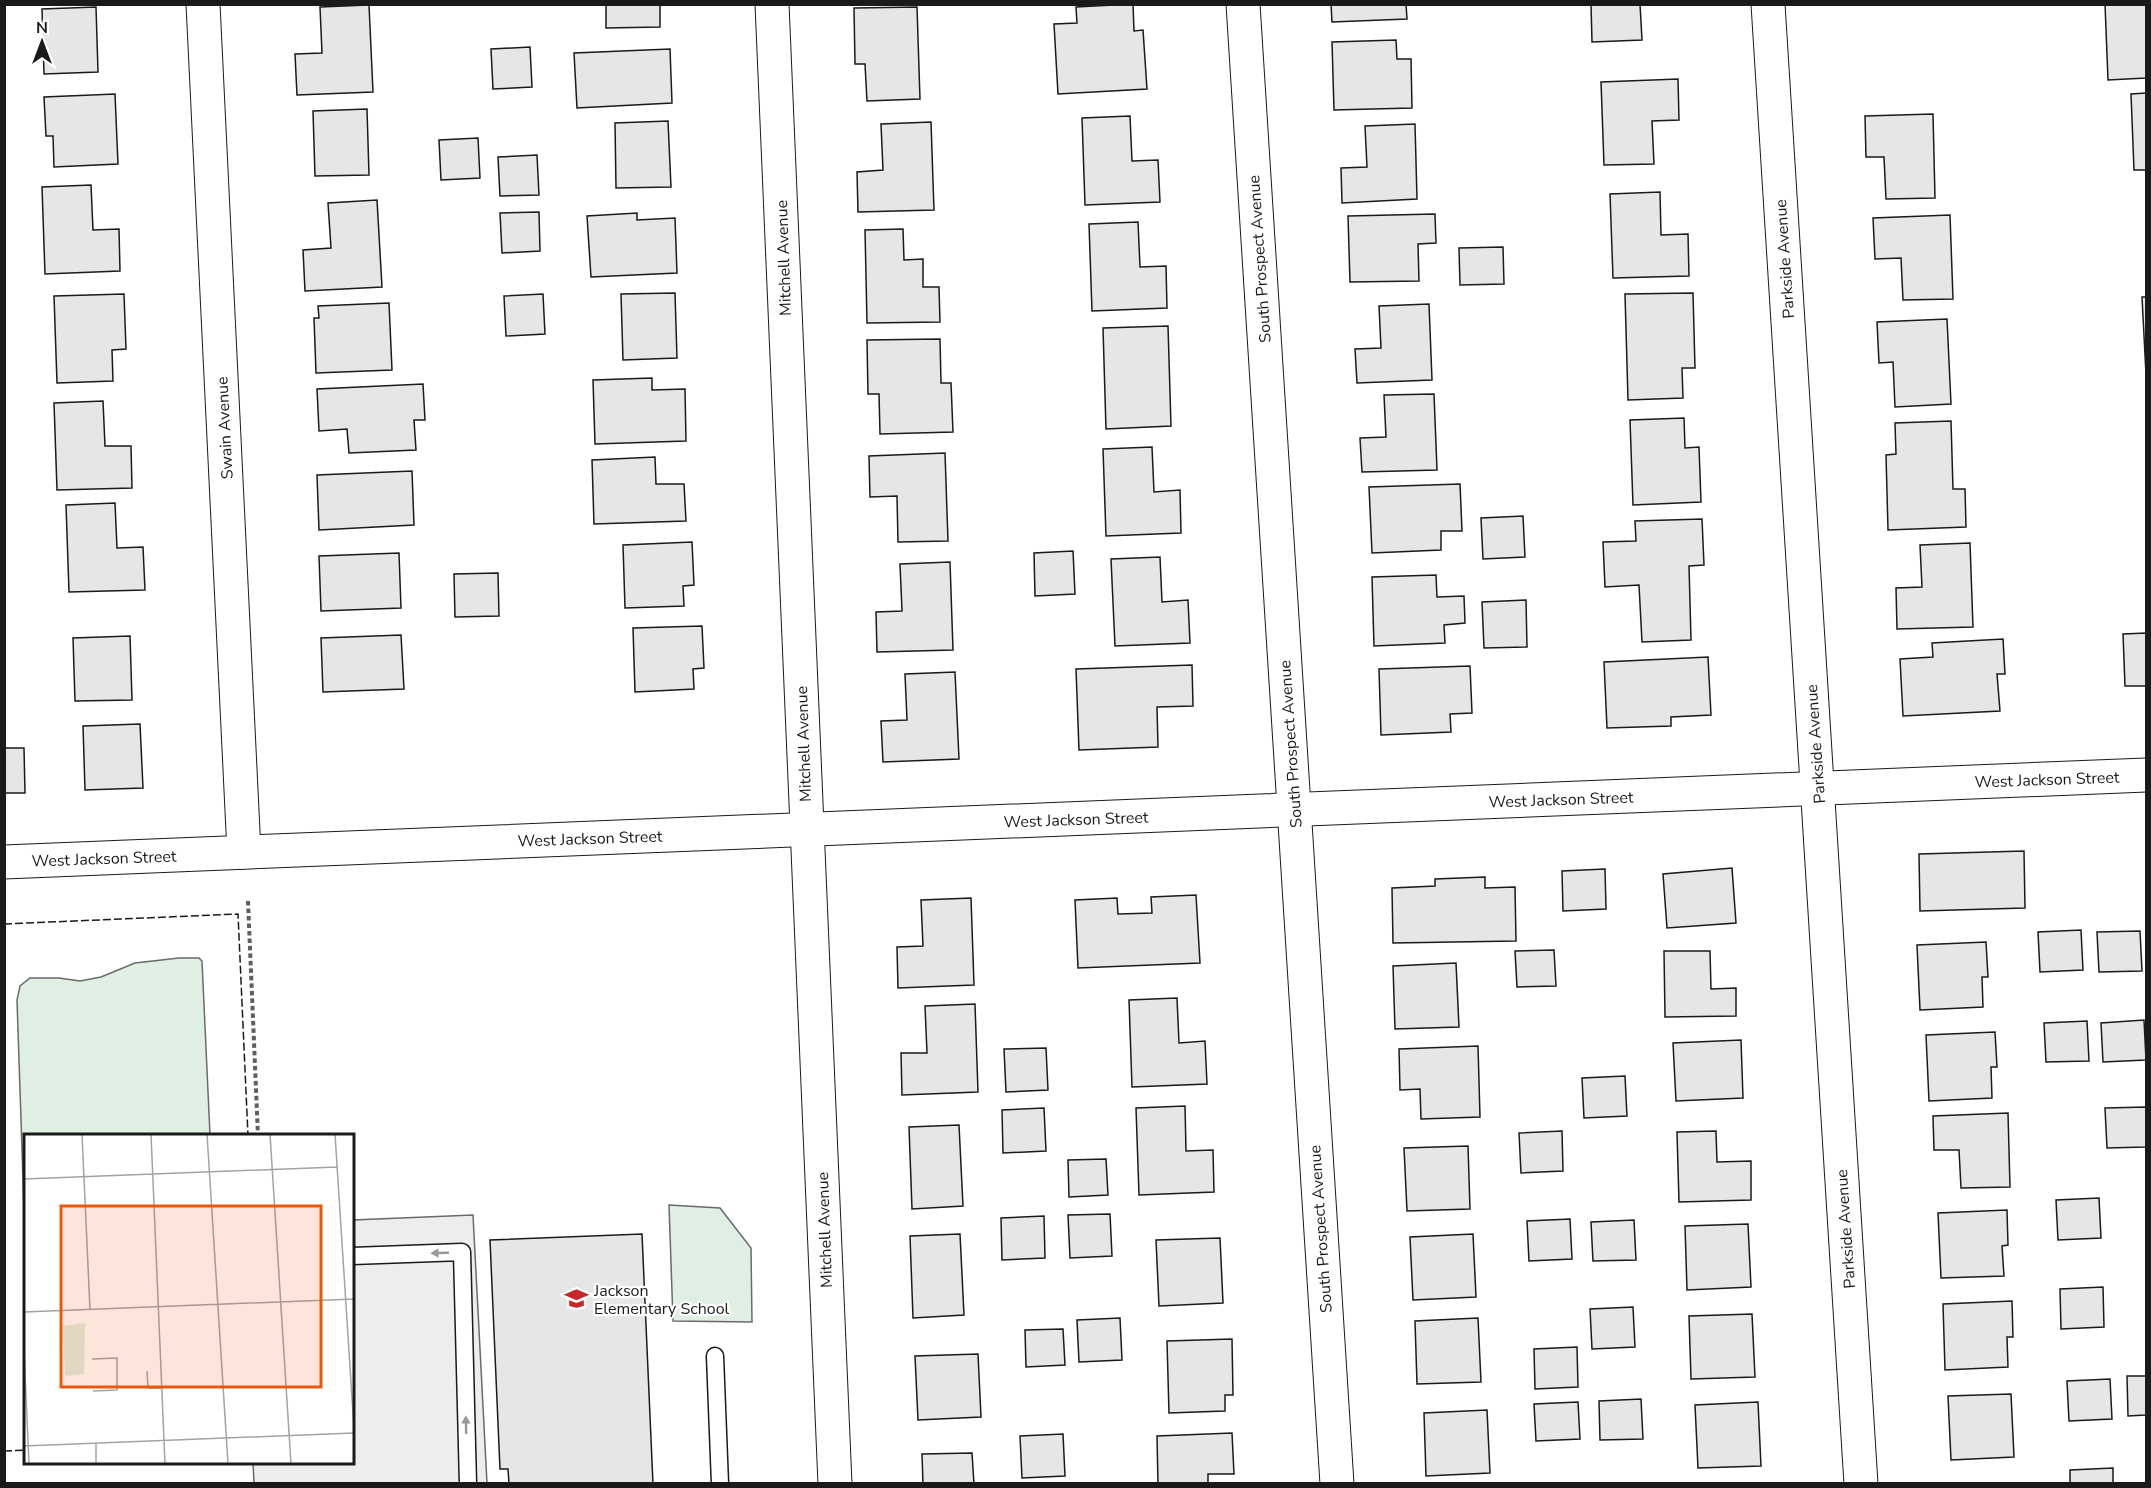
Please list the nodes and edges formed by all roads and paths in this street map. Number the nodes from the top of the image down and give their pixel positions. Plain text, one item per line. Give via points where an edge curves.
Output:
1 (203, 4) edge
2 (772, 4) edge
3 (1243, 4) edge
4 (1768, 4) edge
5 (2146, 775) edge
6 (1817, 789) junction
7 (1294, 810) junction
8 (807, 829) junction
9 (244, 852) junction
10 (4, 862) edge
11 (248, 901) dead end
12 (258, 1134) edge
13 (354, 1256) edge
14 (715, 1356) dead end
15 (468, 1484) edge
16 (720, 1484) edge
17 (835, 1484) edge
18 (1337, 1484) edge
19 (1861, 1484) edge

1 - 9 street, Swain Avenue
2 - 8 street, Mitchell Avenue
3 - 7 street, South Prospect Avenue
4 - 6 street, Parkside Avenue
5 - 6 street, West Jackson Street
6 - 7 street, West Jackson Street
6 - 19 street, Parkside Avenue
7 - 8 street, West Jackson Street
7 - 18 street, South Prospect Avenue
8 - 9 street, West Jackson Street
8 - 17 street, Mitchell Avenue
9 - 10 street, West Jackson Street
11 - 12 path
15 -> 13 lane via 462,1252
14 - 16 lane

